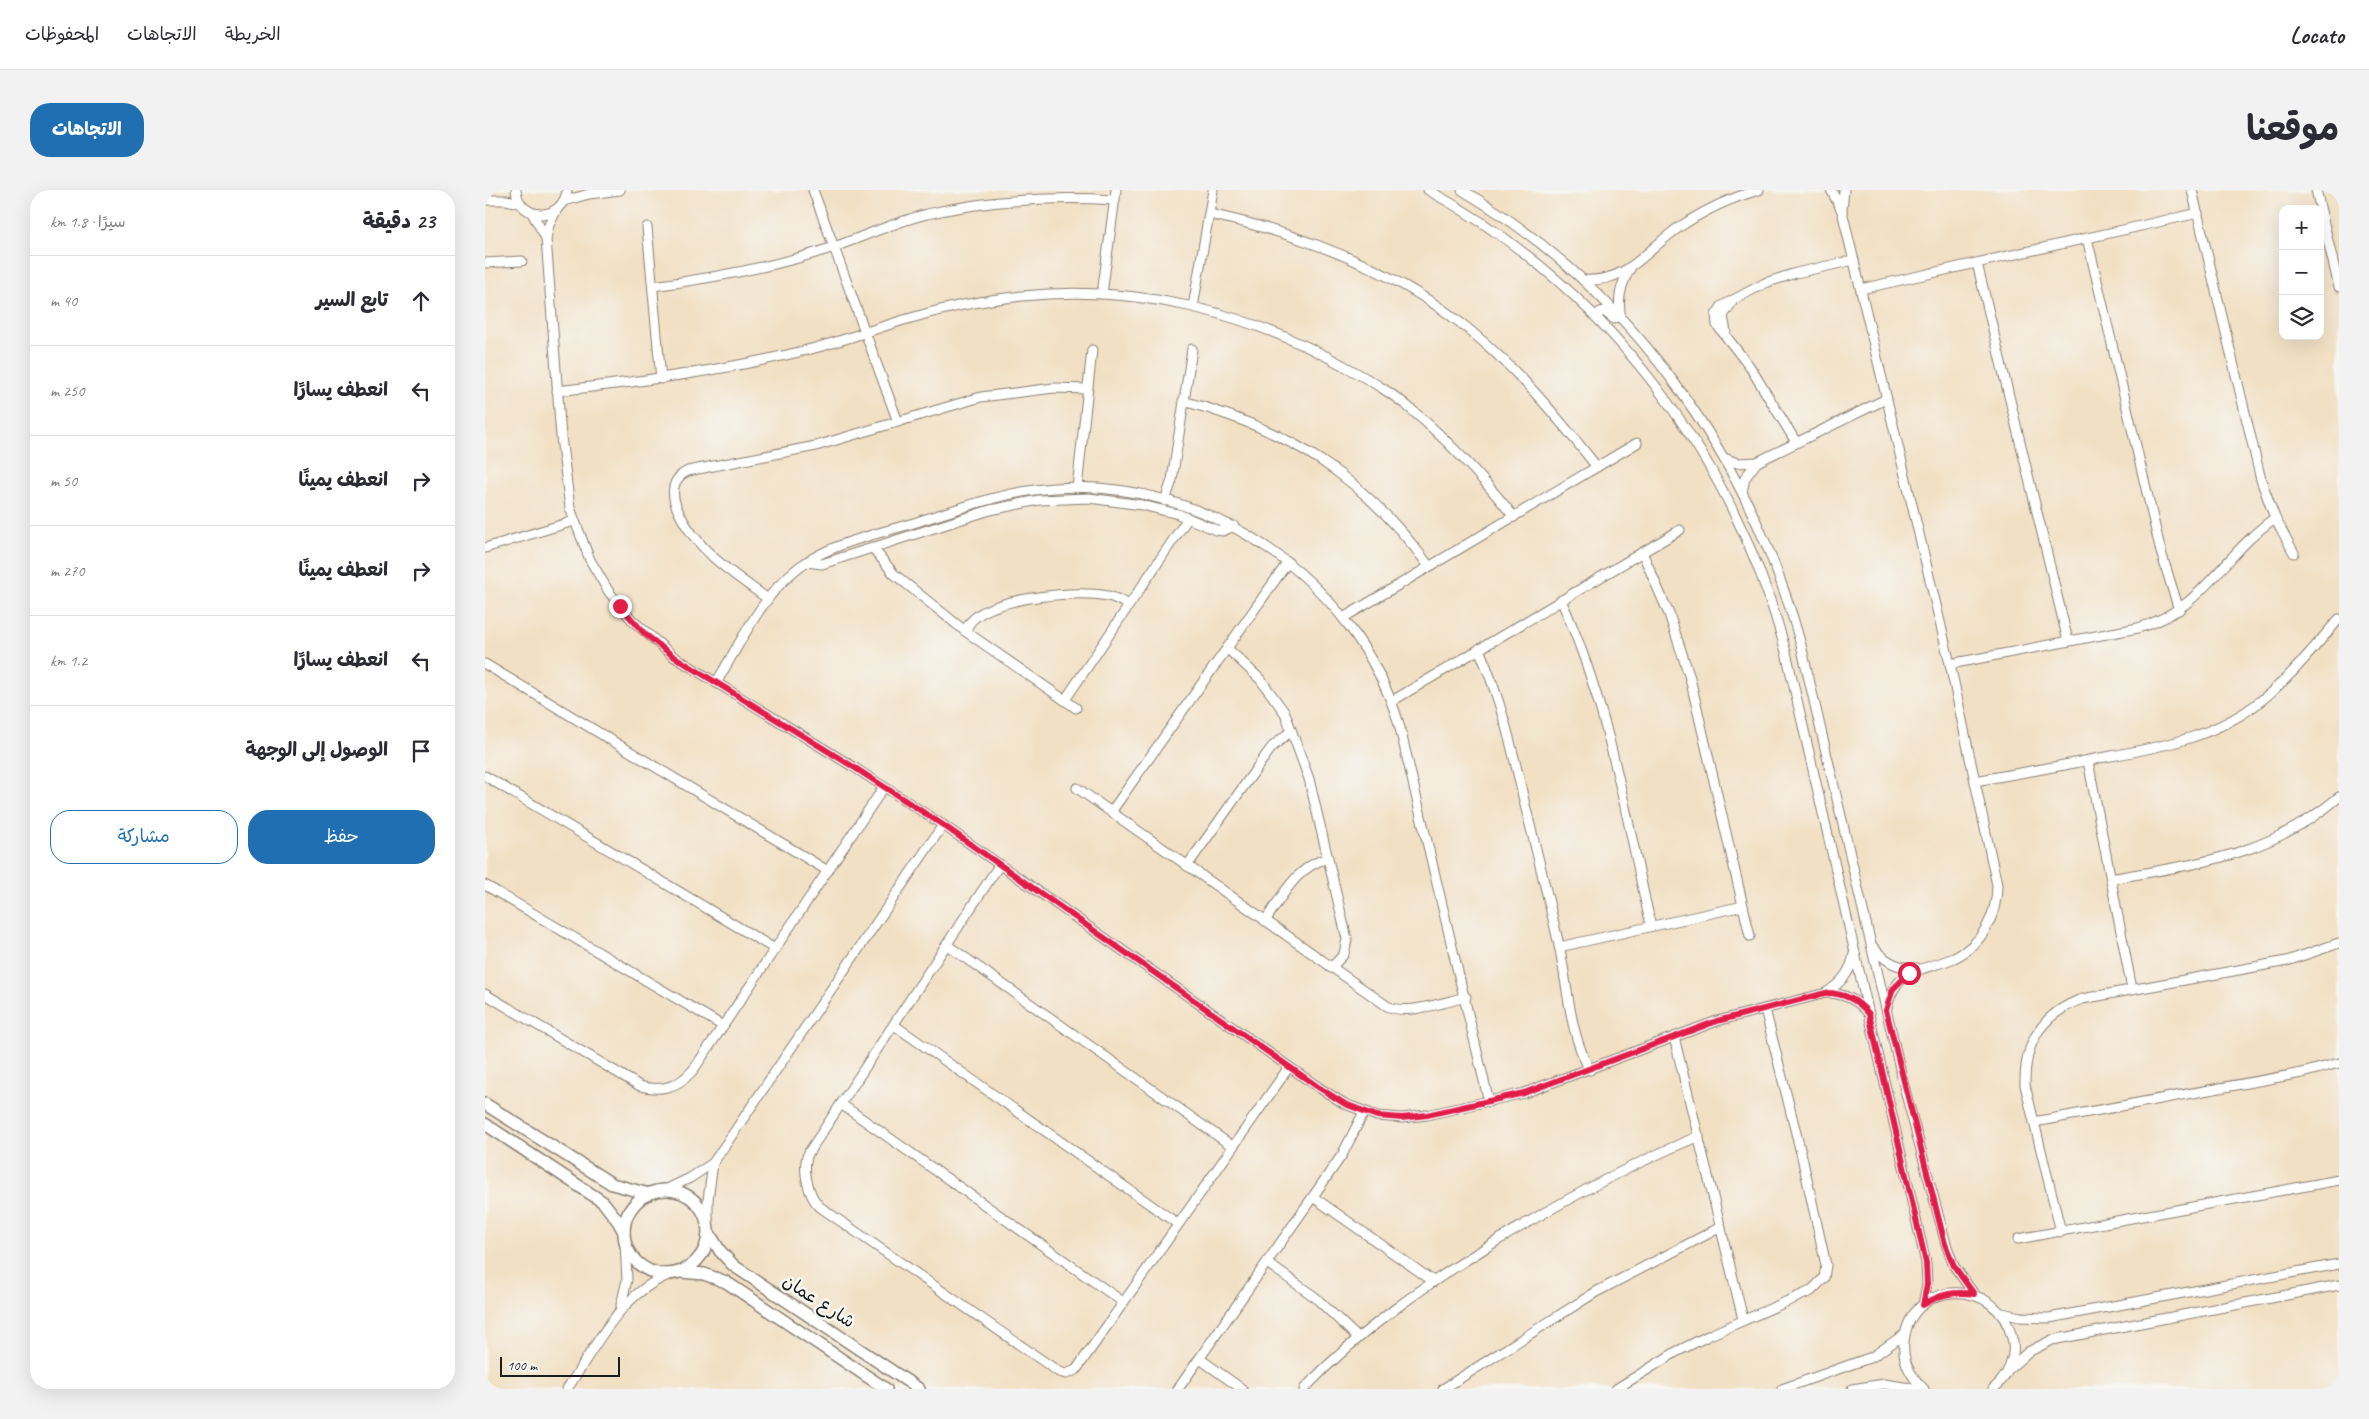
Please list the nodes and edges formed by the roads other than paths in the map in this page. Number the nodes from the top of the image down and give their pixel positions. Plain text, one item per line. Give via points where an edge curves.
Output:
1 (516, 190) edge
2 (567, 190) edge
3 (620, 190) edge
4 (813, 190) edge
5 (1115, 190) edge
6 (1213, 190) edge
7 (1428, 190) edge
8 (1462, 190) edge
9 (1759, 190) edge
10 (1831, 190) edge
11 (1844, 190) edge
12 (2192, 190) edge
13 (2316, 190) edge
14 (485, 200) edge
15 (1115, 200) junction
16 (564, 201) junction
17 (520, 203) junction
18 (557, 209) junction
19 (1842, 211) junction
20 (532, 213) junction
21 (2198, 213) junction
22 (1209, 214) junction
23 (647, 227) dead end
24 (546, 238) junction
25 (2087, 238) junction
26 (2339, 243) edge
27 (2329, 245) junction
28 (834, 247) junction
29 (1854, 260) junction
30 (522, 261) dead end
31 (485, 263) edge
32 (1977, 263) junction
33 (1630, 269) junction
34 (1583, 280) junction
35 (653, 286) junction
36 (2339, 287) edge
37 (1861, 289) junction
38 (1103, 294) junction
39 (1193, 307) junction
40 (1597, 317) junction
41 (1621, 318) junction
42 (865, 334) junction
43 (1637, 336) junction
44 (1192, 349) dead end
45 (1092, 350) dead end
46 (661, 378) junction
47 (1087, 389) junction
48 (557, 391) junction
49 (1886, 399) junction
50 (1183, 401) junction
51 (898, 422) junction
52 (1796, 442) junction
53 (1637, 443) dead end
54 (1724, 458) junction
55 (1757, 462) junction
56 (1597, 467) junction
57 (1077, 488) junction
58 (1742, 492) junction
59 (1165, 501) junction
60 (1513, 517) junction
61 (1188, 518) junction
62 (2275, 518) junction
63 (574, 521) junction
64 (1234, 526) junction
65 (1680, 530) dead end
66 (485, 548) edge
67 (872, 548) junction
68 (1643, 552) junction
69 (2294, 553) dead end
70 (807, 562) junction
71 (1288, 562) junction
72 (1429, 566) junction
73 (768, 599) junction
74 (1561, 600) junction
75 (1129, 606) junction
76 (2179, 610) junction
77 (1343, 618) junction
78 (2339, 619) edge
79 (965, 631) junction
80 (2068, 641) junction
81 (1227, 648) junction
82 (1479, 649) junction
83 (485, 664) edge
84 (1950, 664) junction
85 (716, 683) junction
86 (1065, 700) junction
87 (1392, 701) junction
88 (1077, 708) dead end
89 (1291, 731) junction
90 (2088, 760) junction
91 (485, 776) edge
92 (1975, 781) junction
93 (884, 787) junction
94 (1077, 788) dead end
95 (2339, 797) edge
96 (1111, 812) junction
97 (943, 825) junction
98 (1328, 858) junction
99 (1000, 864) junction
100 (1187, 866) junction
101 (828, 871) junction
102 (2111, 879) junction
103 (485, 885) edge
104 (1743, 906) junction
105 (1265, 921) junction
106 (1651, 926) junction
107 (1750, 936) dead end
108 (2339, 943) edge
109 (947, 945) junction
110 (1871, 945) junction
111 (1559, 947) junction
112 (775, 949) junction
113 (1854, 950) junction
114 (1331, 968) junction
115 (1919, 968) junction
116 (2132, 989) junction
117 (1826, 993) junction
118 (485, 994) edge
119 (1465, 998) junction
120 (1765, 1008) junction
121 (1886, 1010) junction
122 (1869, 1014) junction
123 (894, 1025) junction
124 (723, 1026) junction
125 (1674, 1036) junction
126 (2339, 1063) edge
127 (1289, 1067) junction
128 (1590, 1070) junction
129 (1489, 1102) junction
130 (485, 1104) edge
131 (841, 1104) junction
132 (1364, 1112) junction
133 (2034, 1122) junction
134 (485, 1124) edge
135 (1699, 1136) junction
136 (1232, 1146) junction
137 (713, 1163) junction
138 (2339, 1180) edge
139 (665, 1190) junction
140 (649, 1194) junction
141 (1313, 1197) junction
142 (1178, 1224) junction
143 (1721, 1227) junction
144 (708, 1229) junction
145 (2061, 1232) junction
146 (624, 1237) junction
147 (2018, 1240) dead end
148 (1267, 1264) junction
149 (2339, 1264) edge
150 (676, 1273) junction
151 (1433, 1281) junction
152 (2339, 1285) edge
153 (1974, 1294) junction
154 (1123, 1302) junction
155 (1923, 1305) junction
156 (619, 1310) junction
157 (2002, 1313) junction
158 (1743, 1319) junction
159 (1905, 1334) junction
160 (1357, 1337) junction
161 (1200, 1359) junction
162 (2008, 1370) junction
163 (1997, 1388) edge
164 (567, 1389) edge
165 (886, 1389) edge
166 (919, 1389) edge
167 (1178, 1389) edge
168 (1243, 1389) edge
169 (1304, 1389) edge
170 (1443, 1389) edge
171 (1616, 1389) edge
172 (1782, 1389) edge
173 (1852, 1389) edge
174 (1917, 1389) edge
175 (1924, 1389) edge

1 - 17 street
2 - 16 street
3 - 16 street
4 - 28 street
5 - 15 street
6 - 22 street
7 - 40 street via 1473,216 1517,248
8 - 34 street via 1528,234
9 - 33 street via 1693,218
10 - 19 street
11 - 19 street
12 - 21 street
13 - 27 street
14 - 17 street
15 - 28 street via 1073,197 1020,199 972,206 925,215
15 - 38 street
16 - 18 street
17 - 20 street
18 - 20 street via 543,215
18 - 24 street
19 - 29 street
20 - 24 street
21 - 25 street
21 - 62 street via 2248,430
22 - 39 street
22 - 56 street via 1297,236 1353,259 1388,276 1446,312 1516,372
23 - 35 street
24 - 48 street
25 - 32 street
25 - 76 street via 2161,552
26 - 27 street
27 - 36 street
28 - 35 street via 763,267
28 - 42 street
29 - 37 street
29 - 52 street via 1780,277 1736,298 1723,316 1729,340
30 - 31 street
32 - 37 street
32 - 80 street
33 - 34 street via 1607,279
33 - 41 street via 1620,289
34 - 41 street
35 - 46 street
37 - 49 street
38 - 39 street
38 - 42 street via 1025,296 985,301 904,320
39 - 60 street via 1249,322 1285,336 1388,392 1449,443
40 - 43 street via 1600,312 1607,312 1629,334
40 - 113 street via 1642,367 1685,425 1719,483 1757,563 1786,652
41 - 43 street
42 - 46 street via 722,370
42 - 51 street
43 - 54 street via 1684,395
44 - 50 street
45 - 47 street
46 - 48 street
47 - 51 street via 1054,388 981,397
47 - 57 street
48 - 63 street via 564,471
49 - 52 street
49 - 84 street
50 - 59 street via 1172,480
50 - 72 street via 1239,418 1316,455 1386,514
51 - 73 street via 816,446 688,471 674,481 672,488 676,503 701,545
52 - 55 street
53 - 56 street
54 - 55 street via 1737,463
54 - 58 street
55 - 58 street via 1745,478
56 - 60 street
57 - 59 street via 1122,491
57 - 70 street via 1032,490 988,499 837,547
58 - 110 street via 1772,557 1793,618
59 - 64 street via 1201,511
60 - 72 street
61 - 64 street via 1223,531
61 - 67 street via 1106,499 1039,500 990,510
61 - 75 street
62 - 69 street
62 - 76 street
63 - 66 street
63 - 85 street via 599,576 632,620 673,656
64 - 71 street
65 - 68 street
67 - 70 street via 822,564
67 - 79 street via 894,574
68 - 74 street
68 - 104 street via 1669,614 1690,678
70 - 73 street via 785,579
71 - 77 street via 1321,591
71 - 81 street
72 - 77 street
73 - 85 street
74 - 82 street
74 - 106 street via 1584,654 1602,710
75 - 79 street via 1110,596 1095,594 1044,596 986,611
75 - 86 street
76 - 80 street via 2147,625
77 - 87 street via 1380,675
78 - 90 street via 2263,700 2221,726 2179,743
79 - 86 street
80 - 84 street
81 - 89 street via 1273,695 1285,713
81 - 96 street
82 - 87 street
82 - 111 street via 1511,737
83 - 101 street
84 - 92 street
85 - 93 street
86 - 88 street
87 - 119 street
89 - 98 street via 1309,779
89 - 100 street via 1261,762
90 - 92 street
90 - 102 street
91 - 112 street
92 - 115 street via 1996,872 1995,910 1984,932 1966,950 1943,962
93 - 97 street
93 - 101 street
94 - 96 street
95 - 102 street via 2295,829 2249,850 2217,860
96 - 100 street
97 - 99 street
97 - 137 street
98 - 105 street via 1303,869
98 - 114 street via 1347,944 1344,954
99 - 109 street
99 - 127 street
100 - 105 street
101 - 112 street
102 - 116 street
103 - 124 street
104 - 106 street
104 - 107 street
105 - 114 street
106 - 111 street
108 - 116 street via 2287,961
109 - 123 street
109 - 136 street
110 - 115 street via 1878,954 1897,966
110 - 121 street
111 - 128 street via 1578,1038
112 - 124 street
113 - 117 street via 1849,972
113 - 122 street
114 - 119 street via 1393,1010
115 - 121 street via 1893,989
116 - 133 street via 2069,1004 2057,1011 2038,1031 2031,1044 2025,1071
117 - 120 street
117 - 122 street via 1851,998
118 - 124 street via 631,1082 650,1089 670,1087 687,1077
119 - 129 street
120 - 125 street
120 - 158 street via 1826,1269 1822,1282 1811,1291
121 - 153 street via 1945,1244 1954,1266
122 - 155 street via 1926,1263
123 - 131 street
123 - 142 street
125 - 128 street
125 - 135 street
126 - 133 street
127 - 132 street via 1345,1104
127 - 136 street
128 - 129 street via 1539,1089
129 - 132 street via 1413,1117 1389,1118
130 - 140 main road via 612,1184
131 - 154 street
131 - 154 street via 806,1160 811,1194 820,1207 1062,1374 1076,1370
132 - 141 street via 1342,1155
133 - 145 street
134 - 146 main road via 603,1202 615,1216
135 - 143 street
135 - 151 street via 1582,1190
136 - 142 street
137 - 139 street
137 - 144 street via 708,1194
138 - 145 street
139 - 140 main road
139 - 144 main road via 693,1200 700,1207
140 - 146 main road via 631,1209
141 - 148 street
141 - 151 street
142 - 154 street
143 - 158 street
143 - 170 street via 1596,1292
144 - 150 main road via 707,1243 701,1256 690,1267
144 - 166 main road, شارع عمان via 720,1251 734,1266
145 - 147 street
146 - 150 main road via 634,1260 642,1267 656,1273
146 - 156 street via 627,1280
148 - 160 street via 1315,1297
148 - 161 street
149 - 157 street via 2049,1318 2020,1318
150 - 156 street via 640,1290
150 - 165 main road, شارع عمان via 704,1274 726,1282
151 - 160 street
152 - 162 street via 2051,1340 2028,1352
153 - 155 street via 1942,1294
153 - 157 street
155 - 159 street via 1910,1320
156 - 164 street
157 - 162 street via 2013,1340 2013,1356
158 - 171 street via 1676,1352
159 - 172 street via 1872,1357
159 - 175 street via 1903,1350 1907,1367
160 - 169 street
161 - 167 street
161 - 168 street
162 - 163 street
173 - 174 street via 1884,1384

